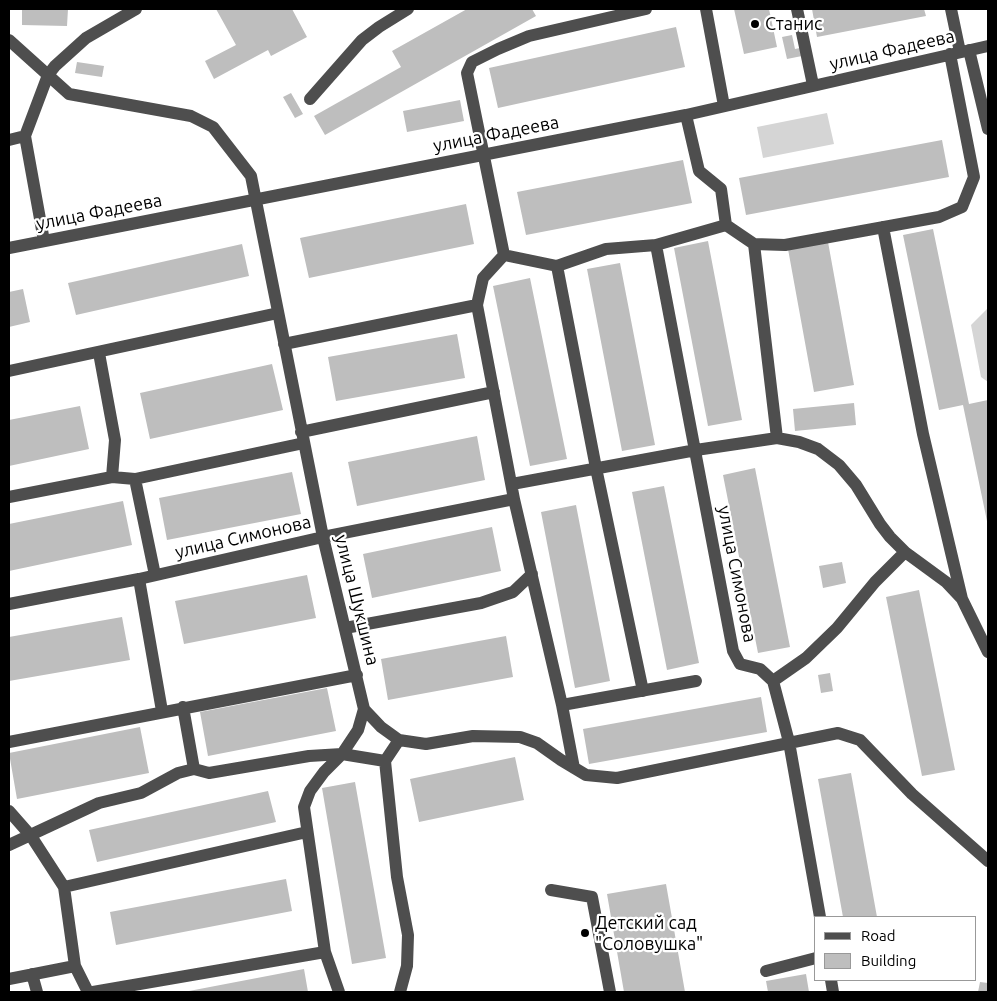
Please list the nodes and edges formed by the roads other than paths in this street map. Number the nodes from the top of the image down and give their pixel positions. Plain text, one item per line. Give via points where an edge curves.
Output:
1 (136, 9) edge
2 (646, 9) edge
3 (706, 9) edge
4 (797, 9) edge
5 (951, 9) edge
6 (404, 10) edge
7 (9, 40) edge
8 (988, 46) edge
9 (960, 52) junction
10 (48, 75) junction
11 (813, 86) junction
12 (310, 99) dead end
13 (724, 106) junction
14 (686, 115) junction
15 (988, 128) edge
16 (25, 136) junction
17 (9, 140) edge
18 (483, 155) junction
19 (255, 199) junction
20 (726, 225) junction
21 (883, 227) junction
22 (44, 241) junction
23 (754, 244) junction
24 (656, 245) junction
25 (9, 248) edge
26 (504, 255) junction
27 (558, 266) junction
28 (477, 305) junction
29 (278, 313) junction
30 (284, 344) junction
31 (99, 353) junction
32 (9, 371) edge
33 (494, 392) junction
34 (302, 437) junction
35 (776, 438) junction
36 (696, 450) junction
37 (596, 468) junction
38 (112, 477) junction
39 (135, 479) junction
40 (512, 484) junction
41 (9, 497) edge
42 (514, 499) junction
43 (323, 537) junction
44 (905, 552) junction
45 (532, 574) junction
46 (155, 575) junction
47 (139, 579) junction
48 (962, 599) junction
49 (9, 604) edge
50 (345, 628) junction
51 (988, 652) edge
52 (357, 675) junction
53 (696, 681) dead end
54 (773, 681) junction
55 (643, 691) junction
56 (562, 705) junction
57 (184, 707) junction
58 (364, 709) junction
59 (162, 712) junction
60 (399, 740) junction
61 (9, 742) edge
62 (789, 742) junction
63 (342, 754) junction
64 (385, 761) junction
65 (574, 768) junction
66 (194, 770) junction
67 (9, 811) edge
68 (307, 832) junction
69 (31, 836) junction
70 (9, 845) edge
71 (988, 861) edge
72 (64, 887) junction
73 (551, 890) dead end
74 (820, 916) edge
75 (325, 952) junction
76 (814, 959) edge
77 (75, 966) junction
78 (766, 971) dead end
79 (32, 974) junction
80 (9, 979) edge
81 (37, 992) edge
82 (88, 992) edge
83 (93, 992) edge
84 (339, 992) edge
85 (400, 992) edge
86 (610, 992) edge

1 - 10 street via 86,38
2 - 18 street via 529,36 472,62 467,74
3 - 13 street
4 - 11 street
5 - 9 street
6 - 12 street via 362,40
7 - 10 street, улица Шукшина
8 - 9 street, улица Фадеева
9 - 11 street, улица Фадеева
9 - 15 street
9 - 21 street via 974,177 962,207 939,217
10 - 16 street
10 - 19 street, улица Шукшина via 69,94 192,116 213,127 251,176
11 - 13 street, улица Фадеева
13 - 14 street, улица Фадеева
14 - 18 street, улица Фадеева
14 - 20 street via 700,171 721,190
16 - 17 street
16 - 22 street
18 - 19 street, улица Фадеева
18 - 26 street
19 - 22 street, улица Фадеева
19 - 29 street, улица Шукшина
20 - 23 street
20 - 24 street
21 - 23 street via 785,245
21 - 48 street via 923,434
22 - 25 street, улица Фадеева
23 - 35 street
24 - 27 street via 606,250
24 - 36 street, улица Симонова
26 - 27 street
26 - 28 street via 483,278
27 - 37 street
28 - 30 street
28 - 33 street
29 - 30 street, улица Шукшина
29 - 31 street
30 - 34 street, улица Шукшина
31 - 32 street
31 - 38 street via 115,440
33 - 34 street
33 - 40 street
34 - 39 street
34 - 43 street, улица Шукшина
35 - 36 street
35 - 44 street via 818,449 839,465 856,485 880,524
36 - 37 street
36 - 54 street, улица Симонова via 733,652 740,664 760,669
37 - 40 street
37 - 55 street
38 - 39 street
38 - 41 street
39 - 46 street
40 - 42 street
42 - 43 street, улица Симонова
42 - 45 street
43 - 46 street, улица Симонова
43 - 50 street, улица Шукшина
44 - 48 street via 946,582
44 - 54 street via 875,582 838,628 806,658
45 - 50 street via 513,592 481,603
45 - 56 street
46 - 47 street, улица Симонова
47 - 49 street, улица Симонова
47 - 59 street
48 - 51 street
50 - 52 street, улица Шукшина
52 - 57 street
52 - 58 street, улица Шукшина
53 - 55 street
54 - 62 street
55 - 56 street
56 - 65 street
57 - 59 street
57 - 66 street
58 - 60 street
58 - 63 street, улица Шукшина via 358,730
59 - 61 street
60 - 64 street
60 - 65 street via 426,744 473,736 520,737 537,743
62 - 65 street via 617,778 586,775
62 - 71 street via 838,732 860,740 912,794
62 - 74 street
63 - 64 street
63 - 66 street via 309,756 209,773
63 - 68 street, улица Шукшина via 310,791 304,807
64 - 85 street via 397,877 408,935 407,966
66 - 69 street via 178,773 141,793 99,803
67 - 69 street
68 - 72 street
68 - 75 street, улица Шукшина
69 - 70 street
69 - 72 street
72 - 77 street
73 - 86 street via 592,897
75 - 83 street
75 - 84 street, улица Шукшина
76 - 78 street
77 - 79 street
77 - 82 street
79 - 80 street
79 - 81 street

